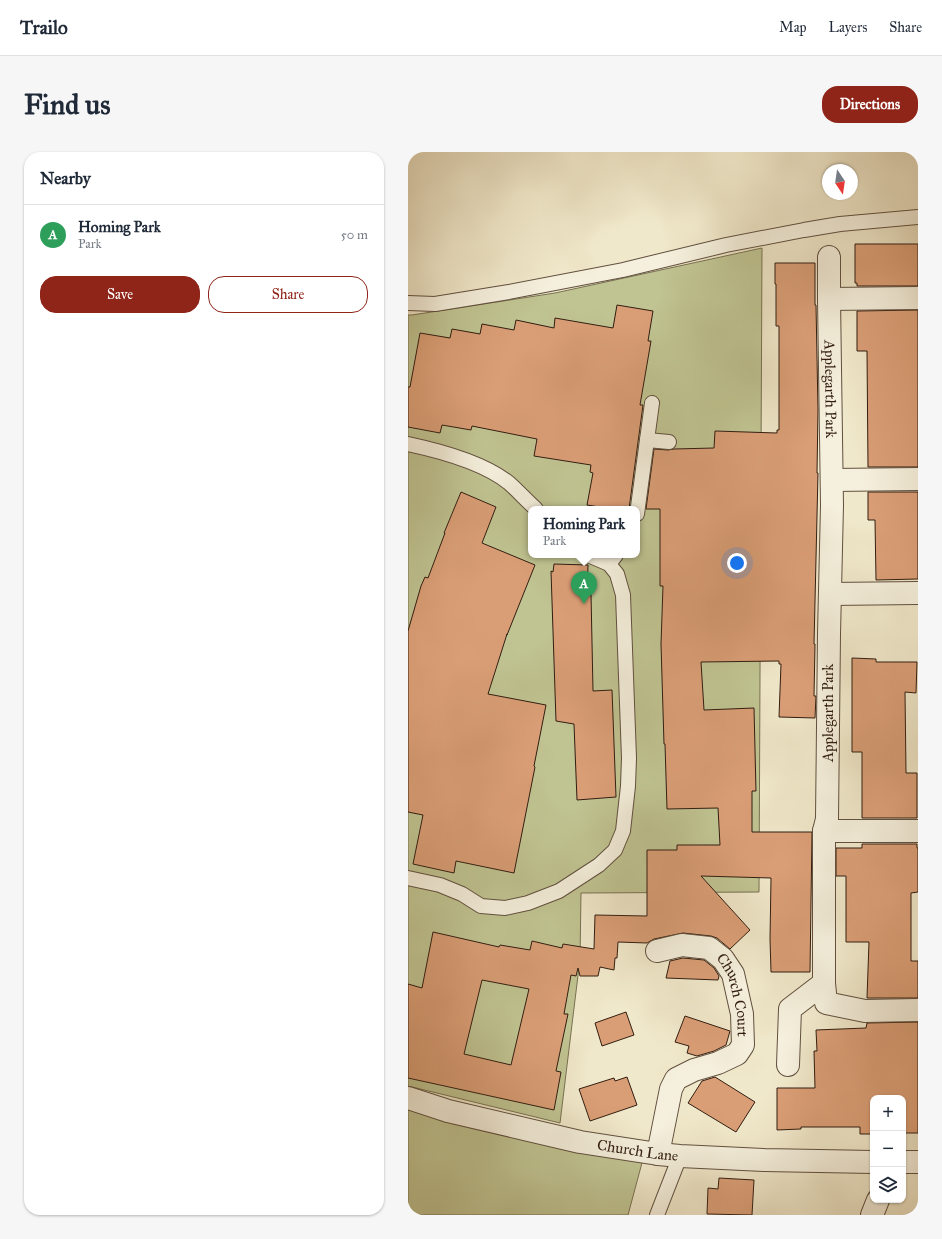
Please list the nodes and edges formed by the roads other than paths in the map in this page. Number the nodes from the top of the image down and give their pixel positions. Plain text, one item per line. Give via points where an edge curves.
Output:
1 (918, 217) edge
2 (830, 256) dead end
3 (918, 298) edge
4 (829, 299) junction
5 (408, 303) edge
6 (652, 403) dead end
7 (647, 440) junction
8 (669, 442) dead end
9 (408, 444) edge
10 (918, 479) edge
11 (832, 480) junction
12 (533, 506) edge
13 (638, 506) edge
14 (612, 560) edge
15 (918, 593) edge
16 (830, 594) junction
17 (824, 831) junction
18 (918, 831) edge
19 (408, 878) edge
20 (657, 951) dead end
21 (824, 983) junction
22 (918, 1010) edge
23 (788, 1065) dead end
24 (408, 1098) edge
25 (658, 1154) junction
26 (680, 1156) junction
27 (870, 1162) edge
28 (906, 1162) edge
29 (918, 1162) edge
30 (877, 1203) edge
31 (657, 1215) edge
32 (872, 1215) edge

1 - 5 lane via 804,230 726,245 623,270 516,290 435,304
2 - 4 street, Applegarth Park
3 - 4 street
4 - 11 street, Applegarth Park
6 - 7 lane
7 - 8 lane
7 - 13 lane
9 - 12 lane via 458,457 483,468 508,482
10 - 11 street
11 - 16 street, Applegarth Park
14 - 19 lane via 623,595 629,758 623,831 615,850 599,866 559,890 528,903 505,908 481,906 462,894 440,885
15 - 16 street
16 - 17 street, Applegarth Park via 827,819
17 - 18 street
17 - 21 street, Applegarth Park
20 - 25 street, Church Court via 682,945 709,948 723,959 733,974 742,1014 743,1045 737,1054 676,1079 671,1089
21 - 22 street, Applegarth Park via 826,1003 865,1011
21 - 23 street via 790,1009
24 - 25 street, Church Lane via 448,1111 580,1142
25 - 26 street, Church Lane
26 - 27 street, Church Lane
26 - 31 lane
28 - 29 street
30 - 32 street

